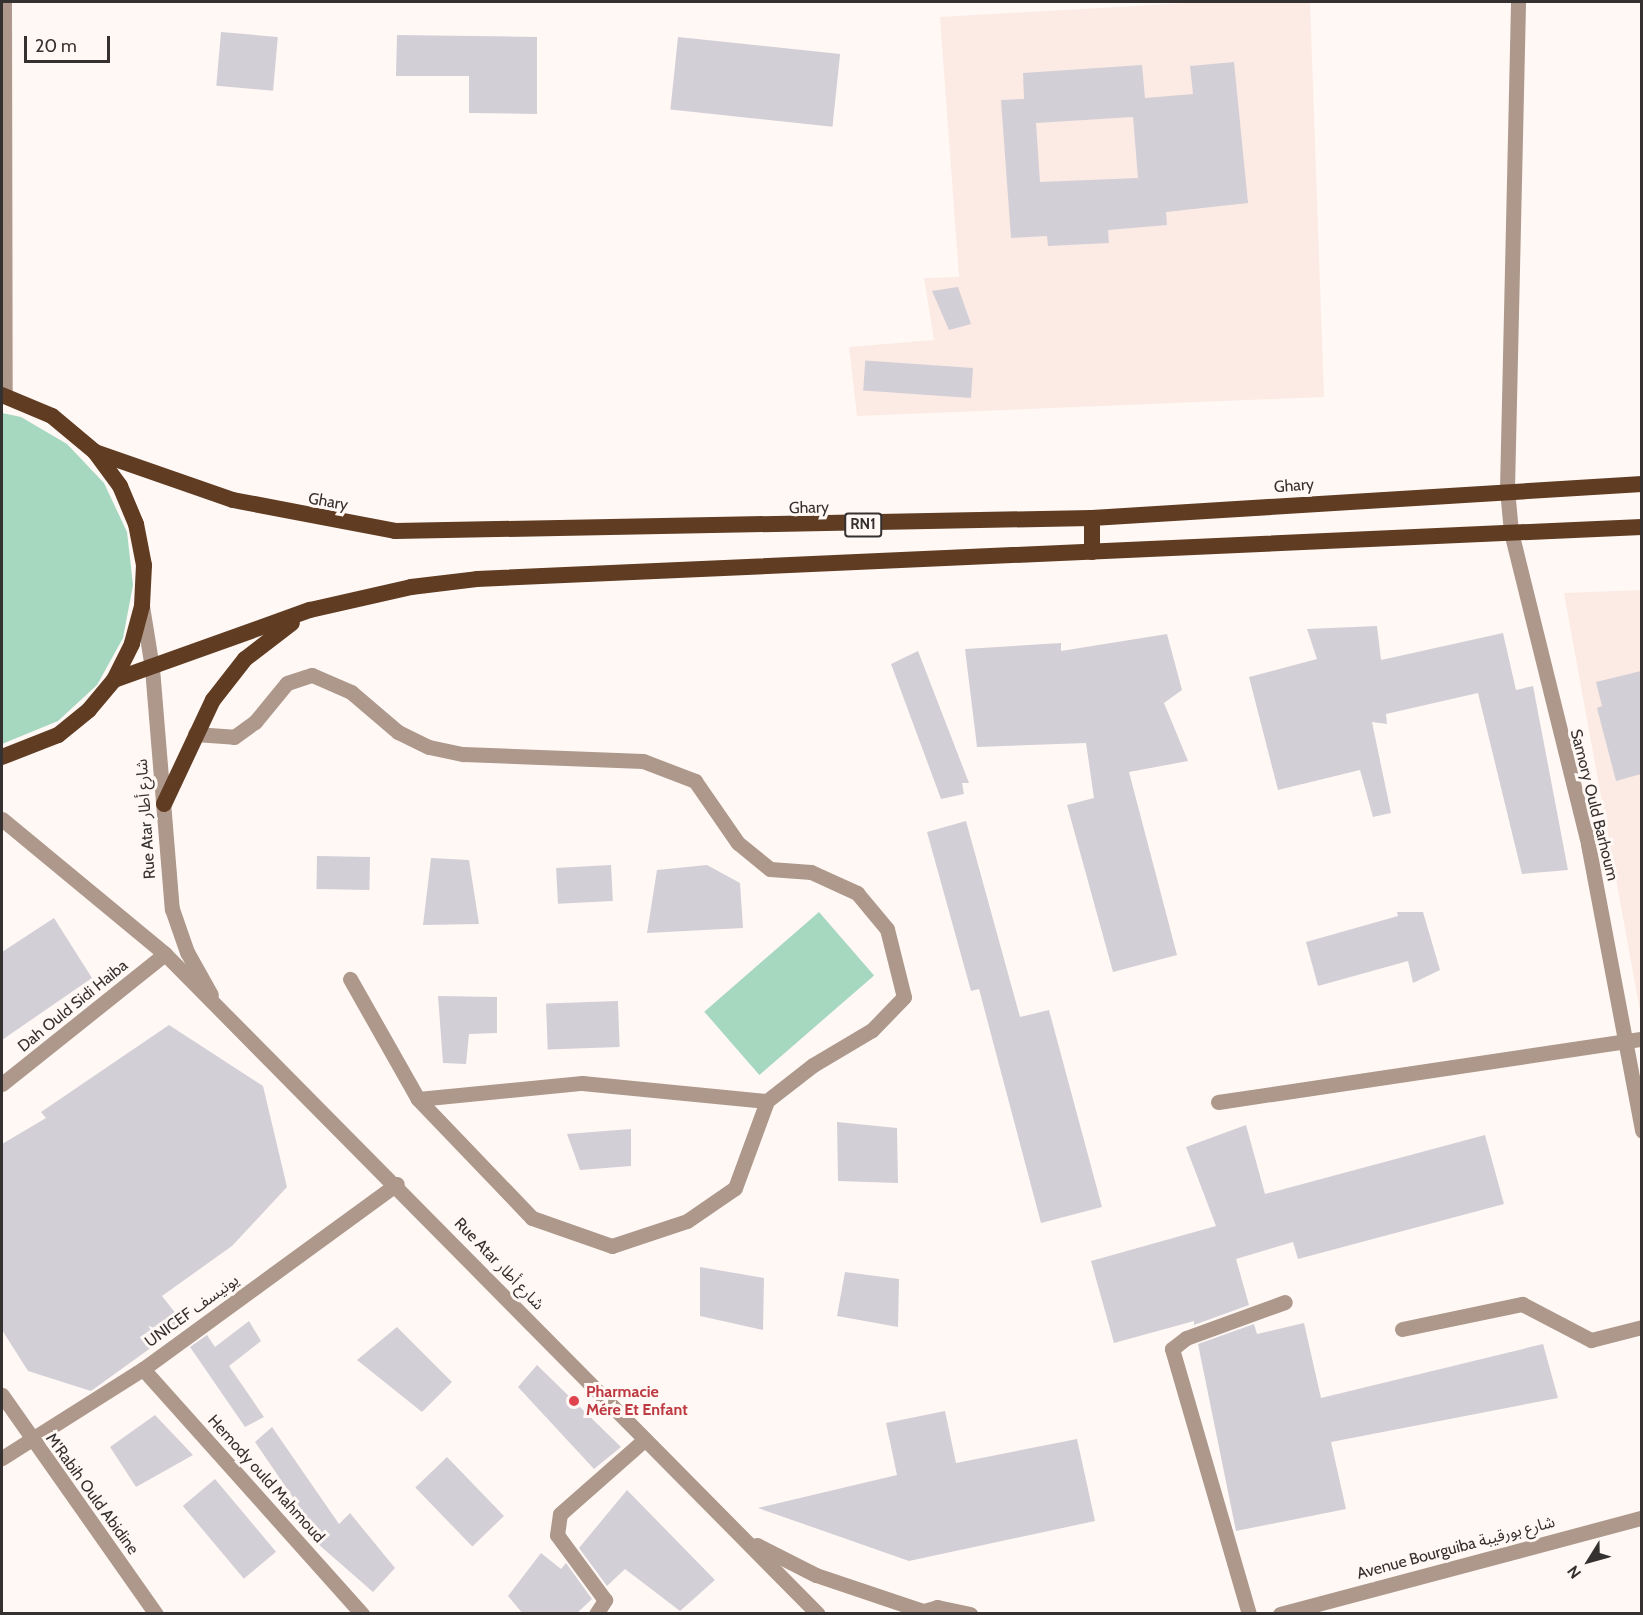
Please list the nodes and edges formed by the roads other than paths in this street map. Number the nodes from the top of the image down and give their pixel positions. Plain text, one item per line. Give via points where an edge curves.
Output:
1 (4, 2) edge
2 (1518, 2) edge
3 (4, 101) edge
4 (3, 395) edge
5 (95, 452) junction
6 (1641, 484) edge
7 (1507, 489) junction
8 (1092, 518) junction
9 (1641, 527) edge
10 (1511, 532) junction
11 (1092, 552) junction
12 (142, 606) junction
13 (310, 610) junction
14 (152, 668) junction
15 (114, 680) junction
16 (195, 734) junction
17 (2, 757) edge
18 (164, 804) junction
19 (2, 819) edge
20 (165, 954) junction
21 (350, 979) dead end
22 (224, 1018) junction
23 (1641, 1039) edge
24 (1624, 1044) junction
25 (2, 1084) edge
26 (418, 1099) junction
27 (767, 1101) junction
28 (1218, 1102) dead end
29 (1641, 1131) edge
30 (397, 1184) junction
31 (1285, 1302) dead end
32 (1641, 1327) edge
33 (1402, 1329) dead end
34 (143, 1369) junction
35 (2, 1395) edge
36 (645, 1439) junction
37 (31, 1440) junction
38 (2, 1458) edge
39 (1641, 1518) edge
40 (743, 1539) junction
41 (917, 1612) edge
42 (971, 1613) edge
43 (156, 1614) edge
44 (362, 1614) edge
45 (596, 1614) edge
46 (818, 1614) edge
47 (1249, 1614) edge
48 (1280, 1614) edge

1 - 3 street
2 - 7 street, Samory Ould Barhoum
3 - 4 street
4 - 5 highway via 52,416
5 - 8 highway, Ghary / RN1 via 233,500 395,531
5 - 12 highway via 120,486 136,524 144,565
6 - 7 highway, Ghary / RN1
7 - 8 highway, Ghary / RN1
7 - 10 street, Samory Ould Barhoum
8 - 11 highway
9 - 10 highway, RN1
10 - 11 highway, RN1
10 - 24 street, Samory Ould Barhoum via 1588,844
11 - 13 highway, RN1 via 477,579 411,587
12 - 14 street, Rue Atar شارع أطار
12 - 15 highway via 132,644
13 - 14 highway, RN1
13 - 16 highway via 245,659 213,699
14 - 15 highway, RN1
14 - 18 street, Rue Atar شارع أطار
15 - 17 highway via 88,710 58,735
16 - 18 highway
16 - 27 street via 221,740 240,734 287,683 312,675 351,692 398,732 429,747 463,754 644,760 695,782 738,843 770,868 811,872 857,893 887,929 904,997 872,1030
18 - 22 street, Rue Atar شارع أطار via 172,909 187,952
19 - 20 street, Rue Atar شارع أطار
20 - 22 street, Rue Atar شارع أطار
20 - 25 street, Dah Ould Sidi Haiba
21 - 26 street
22 - 30 street, Rue Atar شارع أطار
23 - 24 street
24 - 28 street
24 - 29 street, Samory Ould Barhoum
26 - 27 street via 582,1083
26 - 27 street via 532,1218 612,1246 687,1221 735,1188
30 - 34 street, UNICEF يونيسف
30 - 36 street, Rue Atar شارع أطار
31 - 47 street via 1186,1338 1172,1349
32 - 33 street via 1592,1340 1522,1304
34 - 37 street, UNICEF يونيسف
34 - 44 street, Hemody ould Mahmoud
35 - 37 street, M'Rabih Ould Abidine
36 - 40 street, Rue Atar شارع أطار
36 - 45 street via 560,1514 557,1535 605,1600
37 - 38 street, UNICEF يونيسف
37 - 43 street, M'Rabih Ould Abidine
39 - 48 street, Avenue Bourguiba شارع بورقيبة
40 - 41 street, Rue Atar شارع أطار via 816,1575
40 - 46 street, Rue Atar شارع أطار
41 - 42 street via 954,1608

